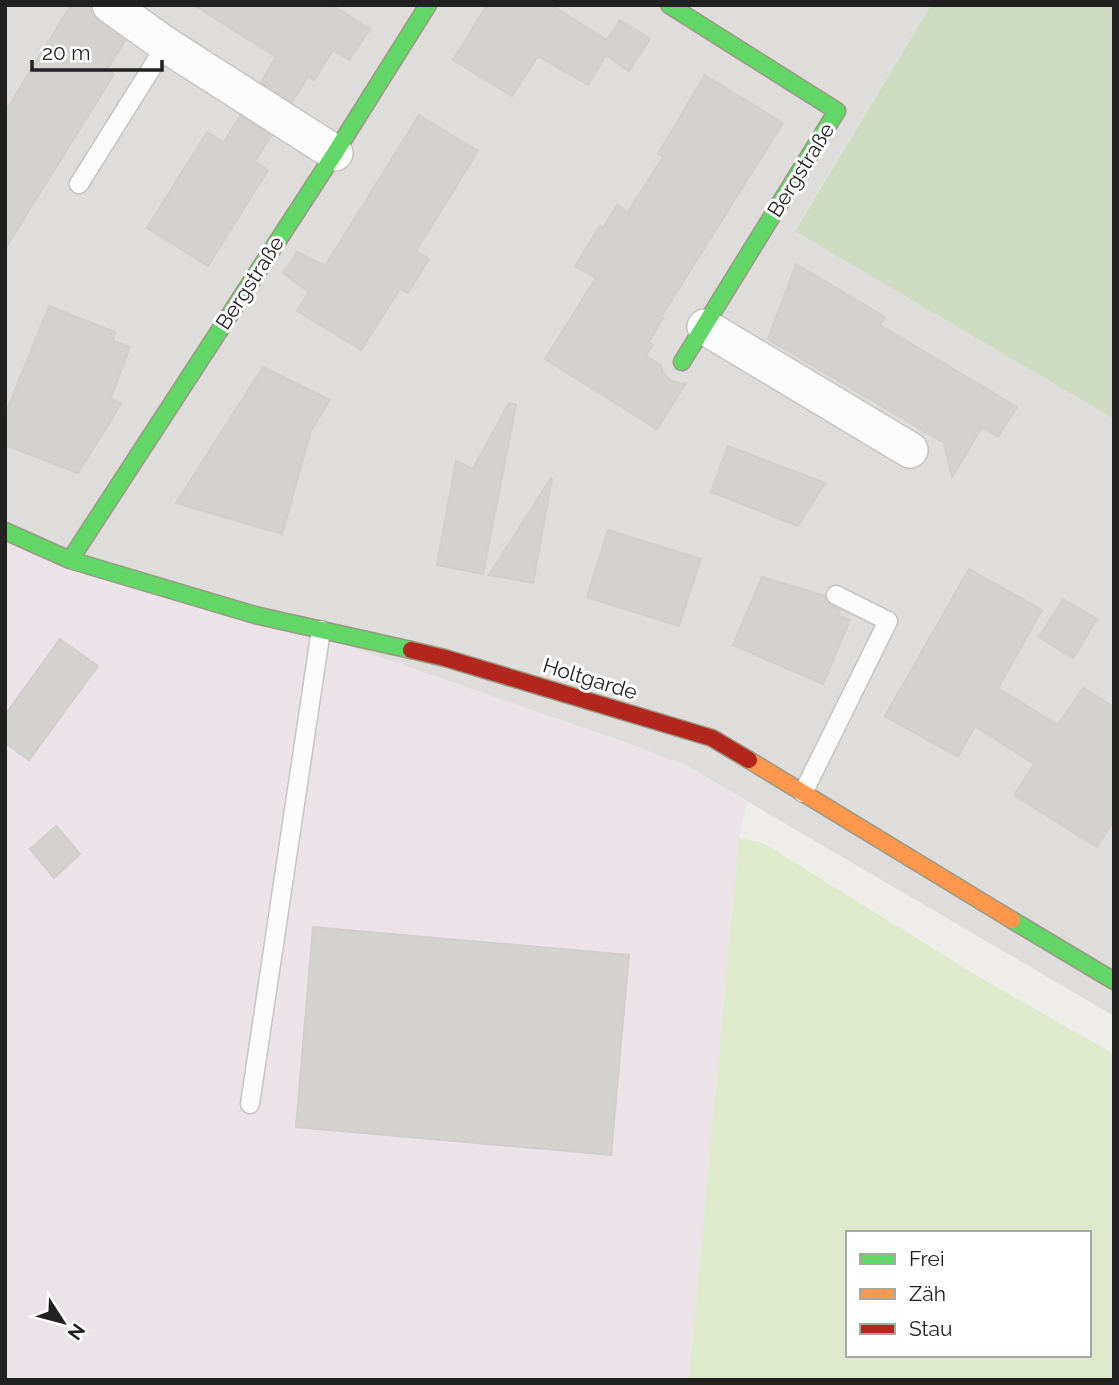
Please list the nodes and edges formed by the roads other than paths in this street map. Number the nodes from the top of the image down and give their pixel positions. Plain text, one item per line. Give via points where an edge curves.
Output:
1 (110, 5) edge
2 (428, 5) edge
3 (669, 5) edge
4 (166, 45) junction
5 (335, 153) junction
6 (79, 184) dead end
7 (705, 327) junction
8 (682, 362) dead end
9 (910, 450) dead end
10 (5, 531) edge
11 (71, 560) junction
12 (836, 595) dead end
13 (321, 630) junction
14 (803, 793) junction
15 (1114, 981) edge
16 (250, 1104) dead end

1 - 4 street
2 - 5 street, Bergstraße
3 - 7 street, Bergstraße via 837,111
4 - 5 street
4 - 6 lane
5 - 11 street, Bergstraße
7 - 8 street, Bergstraße
7 - 9 street
10 - 11 street, Holtgarde
11 - 13 street, Holtgarde
12 - 14 lane via 888,621
13 - 14 street, Holtgarde via 445,658 712,738
13 - 16 lane
14 - 15 street, Holtgarde

